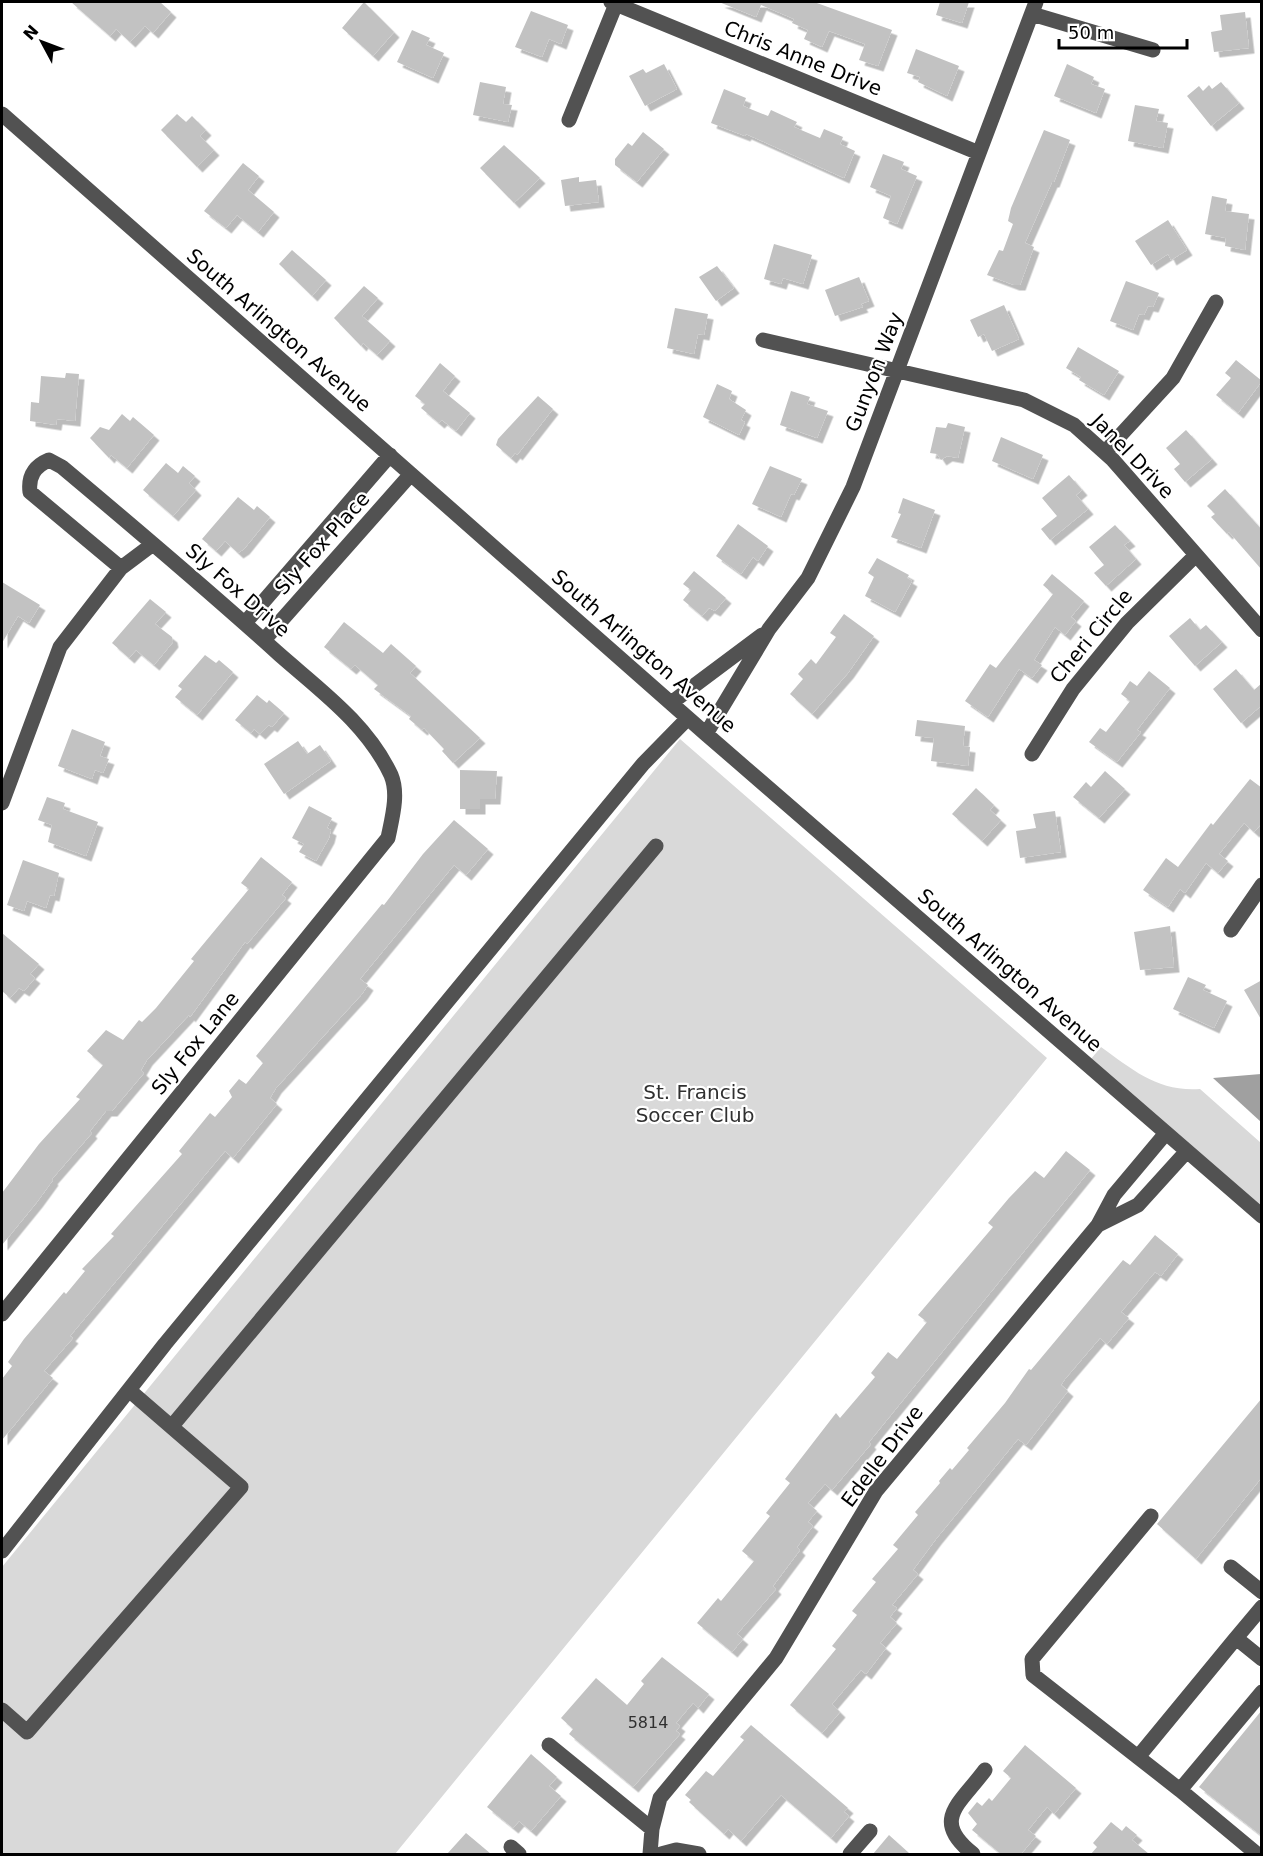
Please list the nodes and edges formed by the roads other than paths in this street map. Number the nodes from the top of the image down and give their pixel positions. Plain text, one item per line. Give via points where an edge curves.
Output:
1 (614, 3) edge
2 (1034, 8) edge
3 (1153, 50) dead end
4 (2, 114) edge
5 (569, 120) dead end
6 (979, 153) junction
7 (1216, 302) dead end
8 (763, 340) dead end
9 (897, 369) junction
10 (1105, 452) junction
11 (390, 455) junction
12 (411, 474) junction
13 (153, 544) junction
14 (1196, 555) junction
15 (121, 568) junction
16 (245, 623) junction
17 (769, 629) junction
18 (1262, 630) edge
19 (264, 640) junction
20 (671, 703) junction
21 (688, 718) junction
22 (706, 734) junction
23 (1032, 754) dead end
24 (395, 787) joint
25 (2, 803) edge
26 (656, 846) dead end
27 (1262, 885) edge
28 (1231, 930) dead end
29 (1166, 1133) junction
30 (1187, 1151) junction
31 (1262, 1216) edge
32 (1098, 1225) junction
33 (2, 1314) edge
34 (130, 1391) junction
35 (172, 1426) junction
36 (1150, 1516) dead end
37 (2, 1551) edge
38 (1231, 1567) dead end
39 (1262, 1592) edge
40 (1262, 1607) edge
41 (1236, 1638) junction
42 (1262, 1659) edge
43 (1262, 1692) edge
44 (2, 1710) edge
45 (549, 1745) dead end
46 (1138, 1757) junction
47 (985, 1770) dead end
48 (1180, 1790) junction
49 (652, 1828) junction
50 (870, 1831) dead end
51 (650, 1854) edge
52 (661, 1854) edge
53 (699, 1854) edge
54 (850, 1854) edge
55 (973, 1854) edge
56 (1257, 1854) edge

1 - 5 street
1 - 6 street, Chris Anne Drive
2 - 3 street
2 - 6 street, Gunyon Way
4 - 11 street, South Arlington Avenue
6 - 9 street, Gunyon Way
7 - 10 street via 1173,378
8 - 9 street, Janel Drive
9 - 10 street, Janel Drive via 1032,402 1074,425
9 - 17 street, Gunyon Way via 853,487 824,550
10 - 14 street, Janel Drive
11 - 12 street, South Arlington Avenue
11 - 16 street, Sly Fox Place
12 - 19 street, Sly Fox Place
12 - 20 street, South Arlington Avenue
13 - 15 street
13 - 15 street, Sly Fox Drive via 63,467 49,460 38,464 32,474 30,492
13 - 16 street, Sly Fox Drive
14 - 18 street, Janel Drive
14 - 23 street, Cheri Circle via 1127,622 1073,689
15 - 25 street via 60,646
16 - 19 street, Sly Fox Drive
17 - 20 street
17 - 22 street, Gunyon Way
19 - 24 street, Sly Fox Drive via 361,728
20 - 21 street, South Arlington Avenue
21 - 22 street, South Arlington Avenue
21 - 34 street via 636,773
22 - 29 street, South Arlington Avenue
24 - 33 street, Sly Fox Lane via 388,838
26 - 35 street
27 - 28 street
29 - 30 street, South Arlington Avenue
29 - 32 street, Edelle Drive via 1114,1195
30 - 31 street, South Arlington Avenue
30 - 32 street via 1138,1206
32 - 49 street, Edelle Drive via 876,1491 776,1658 660,1798
34 - 35 street
34 - 37 street
35 - 44 street via 241,1487 27,1732
36 - 46 street via 1032,1659 1033,1675
38 - 39 street
40 - 41 street
41 - 42 street
41 - 46 street
43 - 48 street
45 - 49 street
46 - 48 street
47 - 55 street via 950,1822 951,1832
48 - 56 street
49 - 51 street, Edelle Drive
50 - 54 street
52 - 53 street via 676,1850

